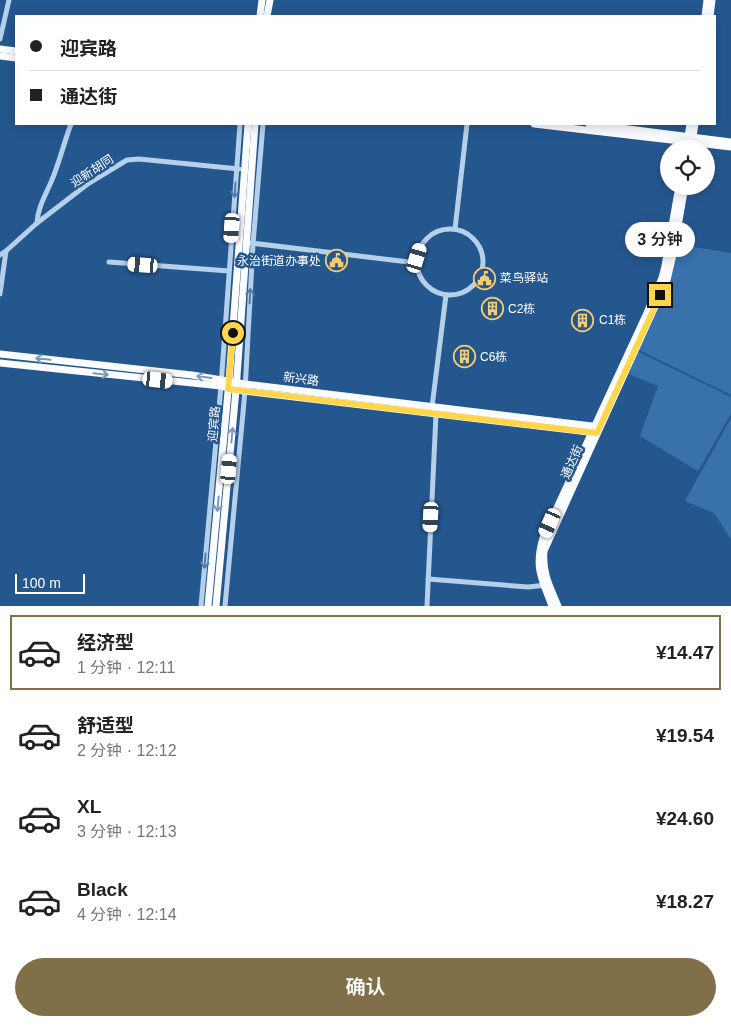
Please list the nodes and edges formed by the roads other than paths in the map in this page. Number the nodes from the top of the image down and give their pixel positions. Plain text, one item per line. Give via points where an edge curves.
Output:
1 (9, 0) edge
2 (262, 0) edge
3 (270, 0) edge
4 (707, 0) edge
5 (712, 0) edge
6 (260, 15) edge
7 (268, 15) edge
8 (705, 15) edge
9 (710, 15) edge
10 (0, 39) edge
11 (0, 49) edge
12 (15, 51) edge
13 (0, 56) edge
14 (15, 58) edge
15 (71, 125) edge
16 (240, 125) edge
17 (248, 125) edge
18 (255, 125) edge
19 (263, 125) edge
20 (467, 125) edge
21 (542, 125) edge
22 (593, 125) edge
23 (690, 125) edge
24 (695, 125) edge
25 (665, 140) edge
26 (674, 140) edge
27 (690, 140) edge
28 (691, 140) edge
29 (715, 142) edge
30 (731, 142) edge
31 (715, 145) edge
32 (731, 147) edge
33 (240, 170) junction
34 (678, 195) edge
35 (683, 195) edge
36 (37, 223) junction
37 (455, 229) junction
38 (246, 243) junction
39 (6, 251) junction
40 (0, 255) edge
41 (109, 262) dead end
42 (417, 263) junction
43 (232, 269) junction
44 (0, 294) edge
45 (446, 295) junction
46 (0, 354) edge
47 (0, 363) edge
48 (229, 385) junction
49 (245, 387) junction
50 (434, 411) junction
51 (596, 430) junction
52 (428, 579) junction
53 (547, 585) junction
54 (201, 606) edge
55 (208, 606) edge
56 (216, 606) edge
57 (225, 606) edge
58 (427, 606) edge
59 (552, 606) edge
60 (558, 606) edge

1 - 10 street
2 - 6 main road
3 - 7 main road
4 - 8 main road
5 - 9 main road
11 - 12 main road
13 - 14 main road
15 - 36 street
16 - 33 street
17 - 33 main road, 迎宾路
18 - 38 main road, 迎宾路
19 - 38 street
20 - 37 street
21 - 25 main road
22 - 26 main road
23 - 27 main road
24 - 28 main road
29 - 30 main road
31 - 32 main road
33 - 36 street, 迎新胡同 via 139,158 128,160 90,183
33 - 38 main road, 迎宾路
33 -> 43 street
34 - 51 main road, 通达街 via 662,278
35 - 51 main road, 通达街 via 666,280
36 - 39 street, 迎新胡同
37 - 42 street via 434,233 426,239
37 - 45 street via 474,240 483,261 476,282 468,290
38 - 42 street
38 - 43 main road, 迎宾路
38 - 48 main road, 迎宾路
49 -> 38 street
39 - 40 street, 迎新胡同
39 - 44 street
41 - 43 street
42 - 45 street via 420,278 427,286
43 - 48 main road, 迎宾路
45 - 50 street
48 -> 46 main road, 新兴路
47 -> 48 main road, 新兴路
48 - 49 main road, 新兴路
48 -> 54 street
48 -> 55 main road, 迎宾路
56 -> 48 main road, 迎宾路
49 - 50 main road, 新兴路
49 - 57 street
50 - 51 main road, 新兴路
50 - 52 street
51 - 53 main road, 通达街 via 544,551
52 - 53 street via 528,588
52 - 58 street
53 - 59 main road, 通达街
53 - 60 main road, 通达街

